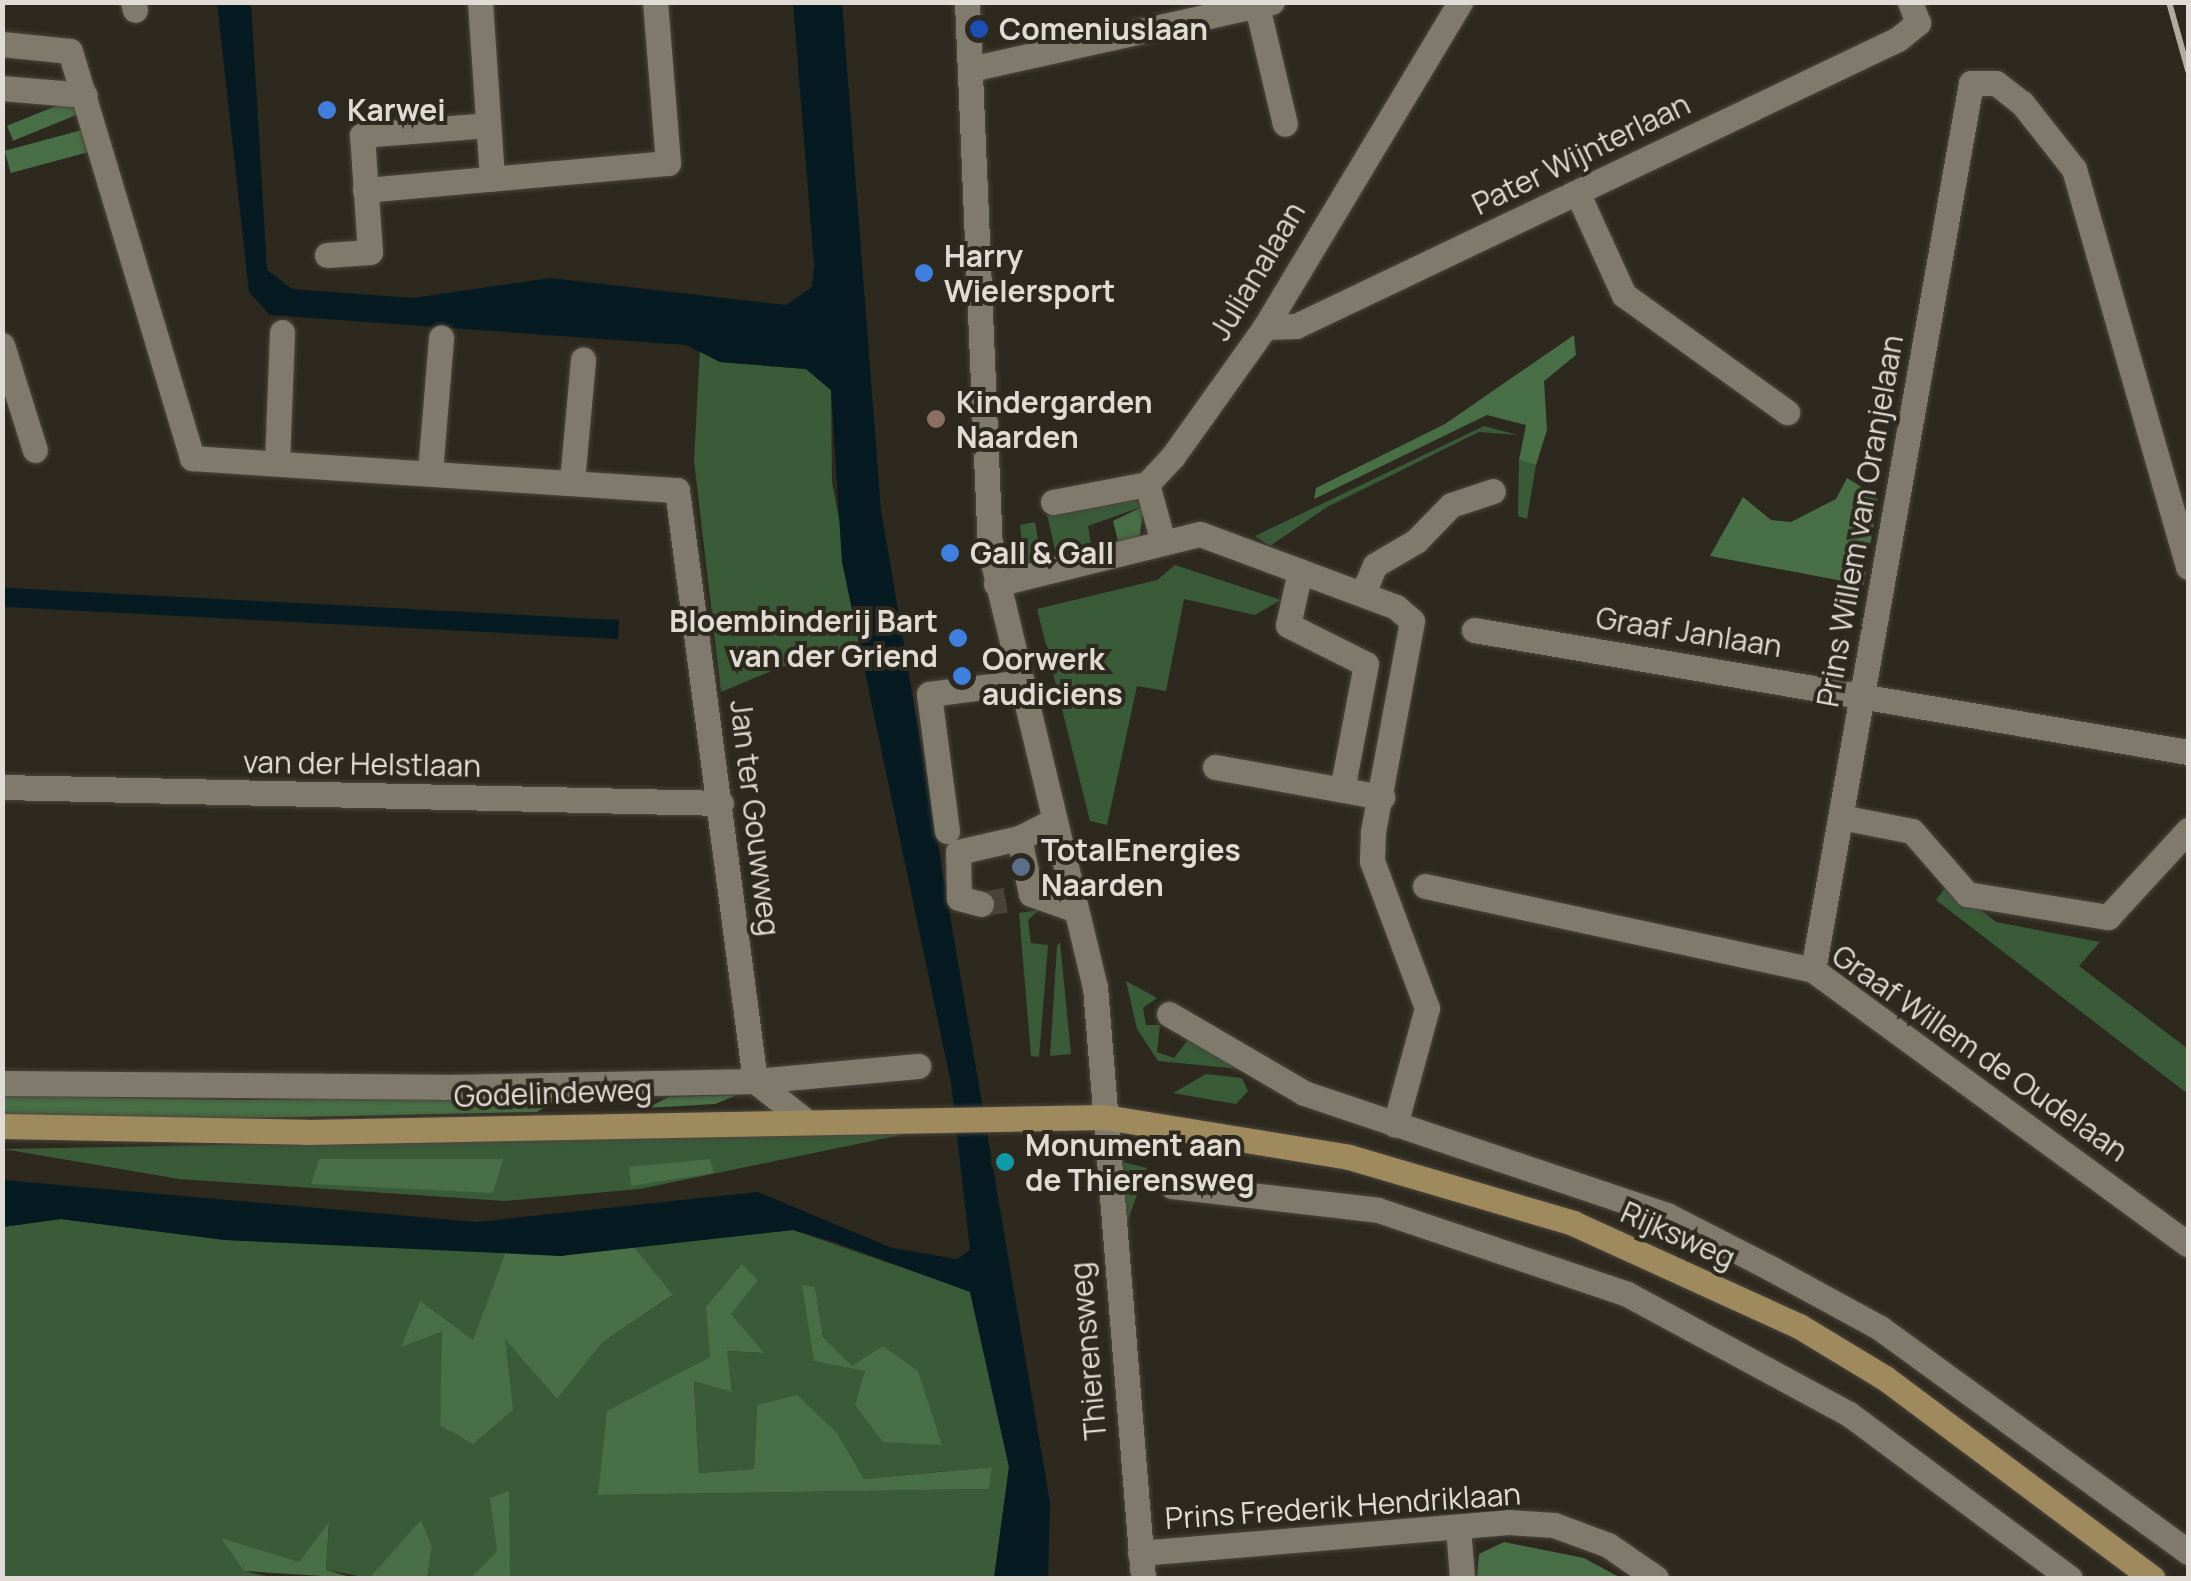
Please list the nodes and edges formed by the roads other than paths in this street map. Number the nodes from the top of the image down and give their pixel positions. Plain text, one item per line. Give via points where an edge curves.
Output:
1 (480, 2) edge
2 (655, 2) edge
3 (967, 2) edge
4 (1460, 2) edge
5 (1264, 4) edge
6 (1914, 13) edge
7 (2, 44) edge
8 (970, 68) junction
9 (2, 88) edge
10 (85, 94) junction
11 (1285, 124) dead end
12 (488, 125) junction
13 (492, 180) junction
14 (378, 189) junction
15 (1577, 192) junction
16 (326, 255) dead end
17 (1265, 327) junction
18 (282, 332) dead end
19 (441, 337) dead end
20 (2, 345) edge
21 (582, 359) dead end
22 (1787, 412) dead end
23 (35, 450) dead end
24 (277, 463) junction
25 (430, 472) junction
26 (572, 481) junction
27 (1147, 484) junction
28 (1493, 491) dead end
29 (1053, 502) dead end
30 (1163, 542) junction
31 (2188, 567) edge
32 (1300, 571) junction
33 (996, 584) junction
34 (1363, 593) junction
35 (1474, 630) dead end
36 (1021, 682) junction
37 (1863, 694) junction
38 (2188, 752) edge
39 (1216, 767) dead end
40 (2, 788) edge
41 (1342, 790) junction
42 (1382, 796) junction
43 (721, 803) junction
44 (1840, 817) junction
45 (1053, 821) junction
46 (2188, 830) edge
47 (1019, 838) junction
48 (953, 842) junction
49 (1425, 886) dead end
50 (981, 904) dead end
51 (1074, 909) junction
52 (1814, 970) junction
53 (1168, 1014) dead end
54 (918, 1066) dead end
55 (755, 1080) junction
56 (2, 1083) edge
57 (1105, 1116) junction
58 (802, 1118) junction
59 (1395, 1125) junction
60 (2, 1126) edge
61 (1172, 1186) dead end
62 (2188, 1244) edge
63 (1458, 1526) junction
64 (2184, 1538) edge
65 (1141, 1566) edge
66 (1462, 1578) edge
67 (1656, 1578) edge
68 (2070, 1578) edge
69 (2152, 1578) edge

1 - 12 street
2 - 13 street via 668,163
3 - 8 street, Thierensweg
4 - 17 street, Julianalaan
5 - 8 street via 1013,66
5 - 11 street
6 - 15 street, Pater Wijnterlaan
7 - 10 street, Jan ter Gouwweg via 64,44
8 - 33 street, Thierensweg
9 - 10 street
10 - 24 street, Jan ter Gouwweg via 192,458
12 - 13 street
12 - 14 street via 362,135
13 - 14 street
14 - 16 street via 370,252
15 - 17 street, Pater Wijnterlaan via 1296,326
15 - 22 street via 1624,295
17 - 27 street, Julianalaan
18 - 24 street
19 - 25 street
20 - 23 street
21 - 26 street
24 - 25 street, Jan ter Gouwweg
25 - 26 street, Jan ter Gouwweg
26 - 43 street, Jan ter Gouwweg via 677,490
27 - 29 street
27 - 30 street
28 - 34 street via 1450,505 1416,541 1375,565
30 - 32 street via 1200,534
30 - 33 street
31 - 37 street, Prins Willem van Oranjelaan via 2074,169 2022,103 1996,82 1971,84
32 - 34 street
32 - 41 street via 1288,625 1366,664
33 - 36 street, Thierensweg
34 - 42 street via 1412,622
35 - 37 street, Graaf Janlaan
36 - 45 street, Thierensweg
36 - 48 street via 929,694
37 - 38 street, Graaf Janlaan
37 - 44 street, Prins Willem van Oranjelaan
39 - 41 street
40 - 43 street, van der Helstlaan
41 - 42 street
42 - 59 street via 1372,862 1427,1008
43 - 55 street, Jan ter Gouwweg
44 - 46 street via 1912,831 1967,894 2108,918
44 - 52 street, Prins Willem van Oranjelaan
45 - 47 street
45 - 51 street, Thierensweg
47 - 48 street
47 - 51 street via 1020,896
48 - 50 street via 959,898
49 - 52 street, Graaf Willem de Oudelaan
51 - 57 street, Thierensweg via 1095,987
52 - 62 street, Graaf Willem de Oudelaan
53 - 59 street, Rijksweg via 1304,1093
54 - 55 street, Godelindeweg
55 - 56 street, Godelindeweg
55 - 58 street
57 - 58 main road, Godelindeweg
57 - 65 street, Thierensweg
57 - 69 main road, Rijksweg via 1462,1183 1590,1231 1799,1326 1885,1378
58 - 60 main road, Godelindeweg via 306,1132
59 - 64 street, Rijksweg via 1666,1215 1772,1269 1880,1328
61 - 68 street via 1378,1210 1627,1294 1850,1414
63 - 65 street, Prins Frederik Hendriklaan
63 - 66 street
63 - 67 street, Prins Frederik Hendriklaan via 1554,1525 1608,1545

